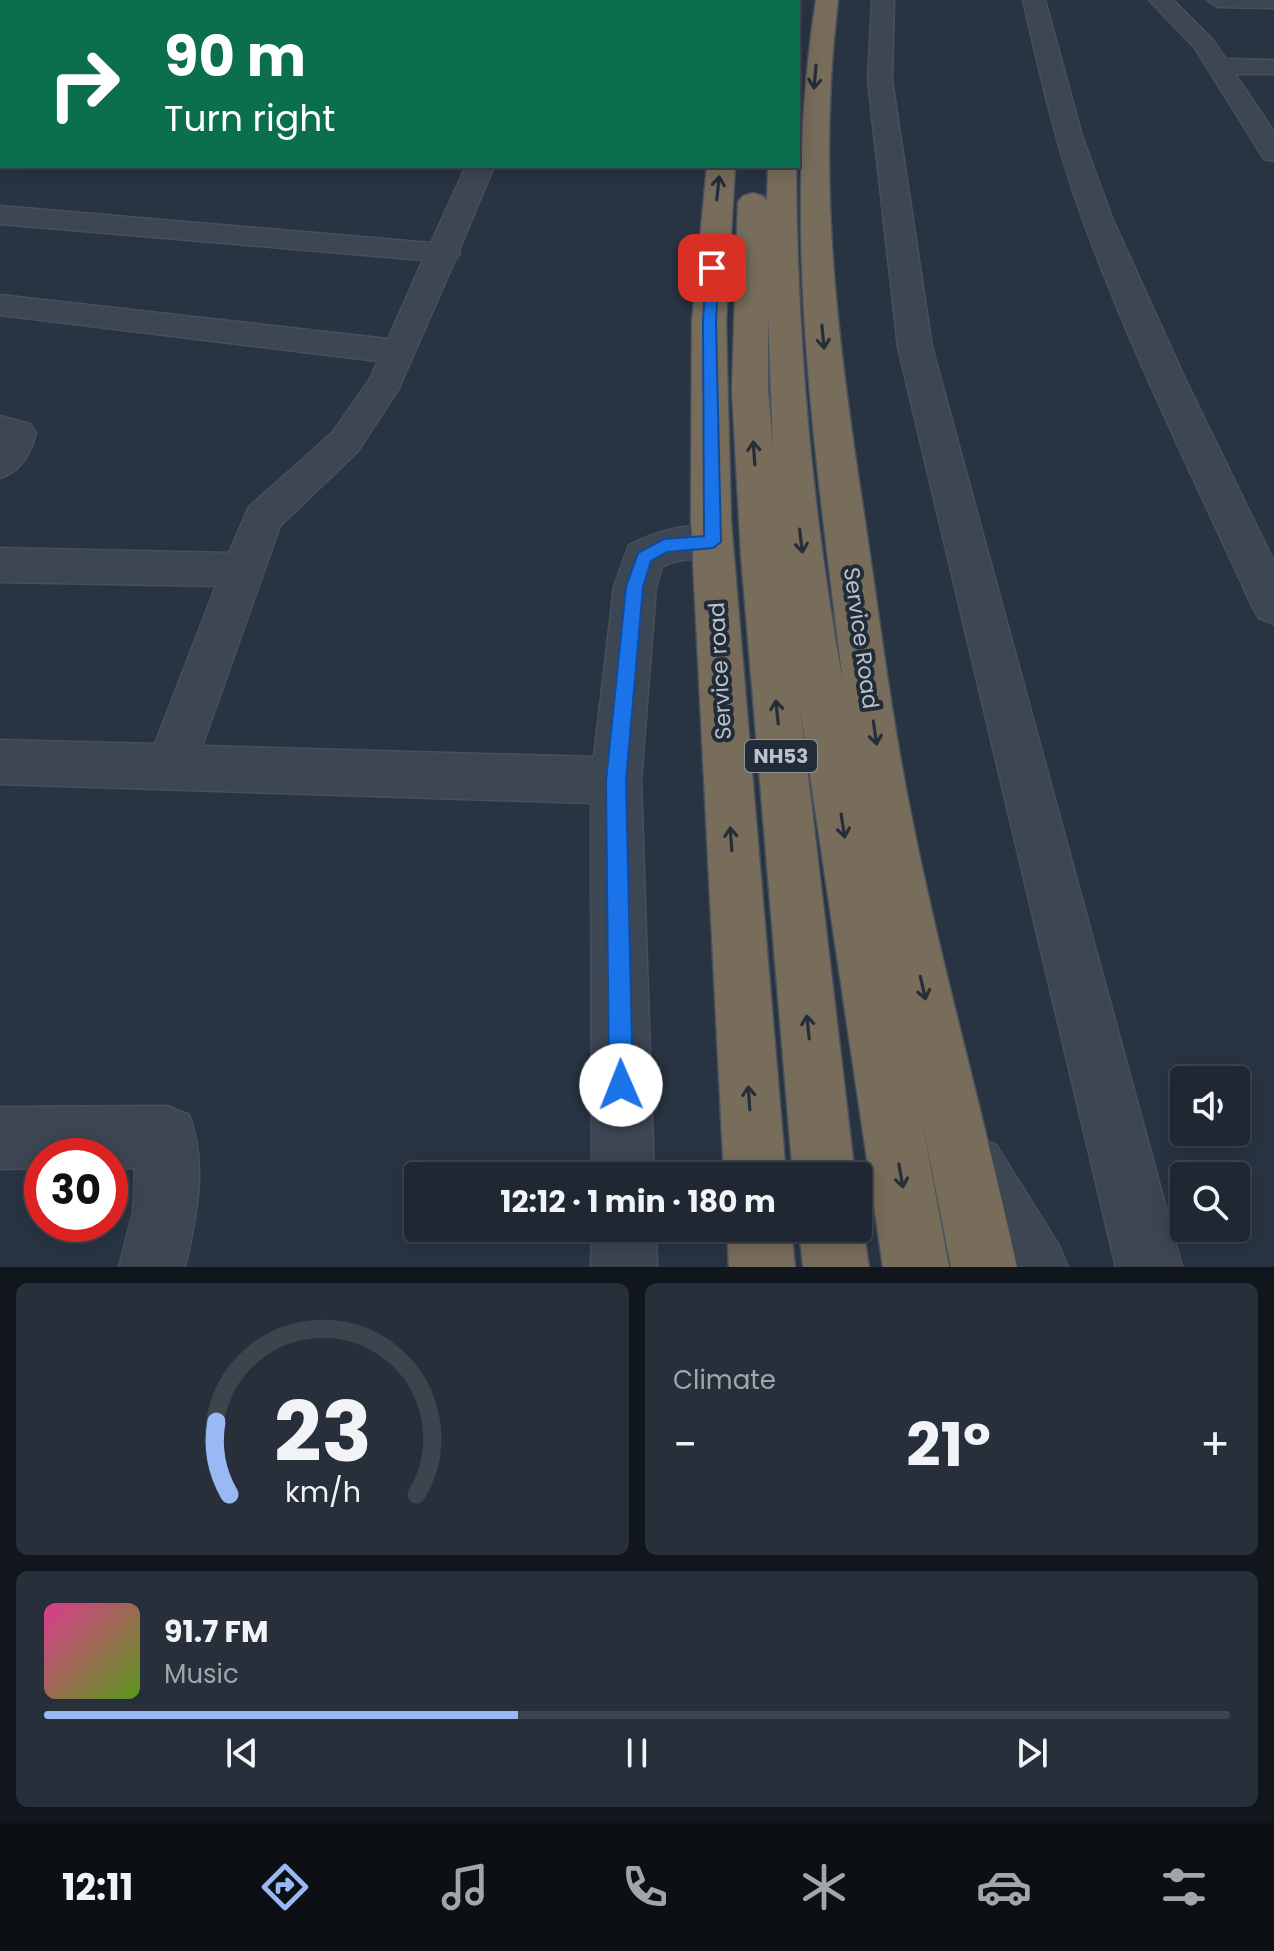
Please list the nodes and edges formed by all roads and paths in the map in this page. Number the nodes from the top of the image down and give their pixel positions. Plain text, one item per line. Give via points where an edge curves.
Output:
1 (827, 0) edge
2 (883, 0) edge
3 (1034, 0) edge
4 (1160, 0) edge
5 (1218, 0) edge
6 (1258, 0) edge
7 (1274, 1) edge
8 (1219, 66) junction
9 (1274, 67) edge
10 (1266, 128) edge
11 (1274, 153) edge
12 (479, 168) edge
13 (721, 168) edge
14 (754, 168) edge
15 (782, 168) edge
16 (0, 215) edge
17 (445, 253) junction
18 (0, 305) edge
19 (399, 352) junction
20 (0, 429) edge
21 (0, 464) edge
22 (713, 542) junction
23 (0, 565) edge
24 (244, 570) junction
25 (1274, 606) edge
26 (0, 762) edge
27 (170, 767) junction
28 (616, 781) junction
29 (956, 1136) junction
30 (0, 1138) edge
31 (623, 1162) edge
32 (754, 1162) edge
33 (823, 1162) edge
34 (624, 1242) edge
35 (760, 1242) edge
36 (833, 1242) edge
37 (152, 1267) edge
38 (624, 1267) edge
39 (762, 1267) edge
40 (836, 1267) edge
41 (916, 1267) edge
42 (984, 1267) edge
43 (1035, 1267) edge
44 (1149, 1267) edge

1 -> 29 highway, Service Road via 815,72 813,168 828,402 893,855
2 - 44 street via 880,80 915,347
3 - 25 street via 1069,136 1097,218
4 - 8 street
5 - 6 street
6 - 7 street
8 - 9 street
8 - 10 street
10 - 11 street
12 - 17 street
22 -> 13 highway, Service road via 709,322
33 -> 14 highway, NH53 via 750,390
15 -> 41 highway, NH53 via 781,260 794,486 814,648
16 - 17 street
17 - 19 street
18 - 19 street
19 - 24 street via 386,382 345,442 263,518
20 - 21 street via 17,433
22 - 28 street via 664,546 644,557 635,587
32 -> 22 highway, Service road
23 - 24 street
24 - 27 street
26 - 27 street
27 - 28 street
28 - 31 street
29 - 42 highway, Service Road
29 - 43 street
30 - 37 street via 167,1137 165,1212
34 - 38 street
35 - 39 highway
36 - 40 highway

